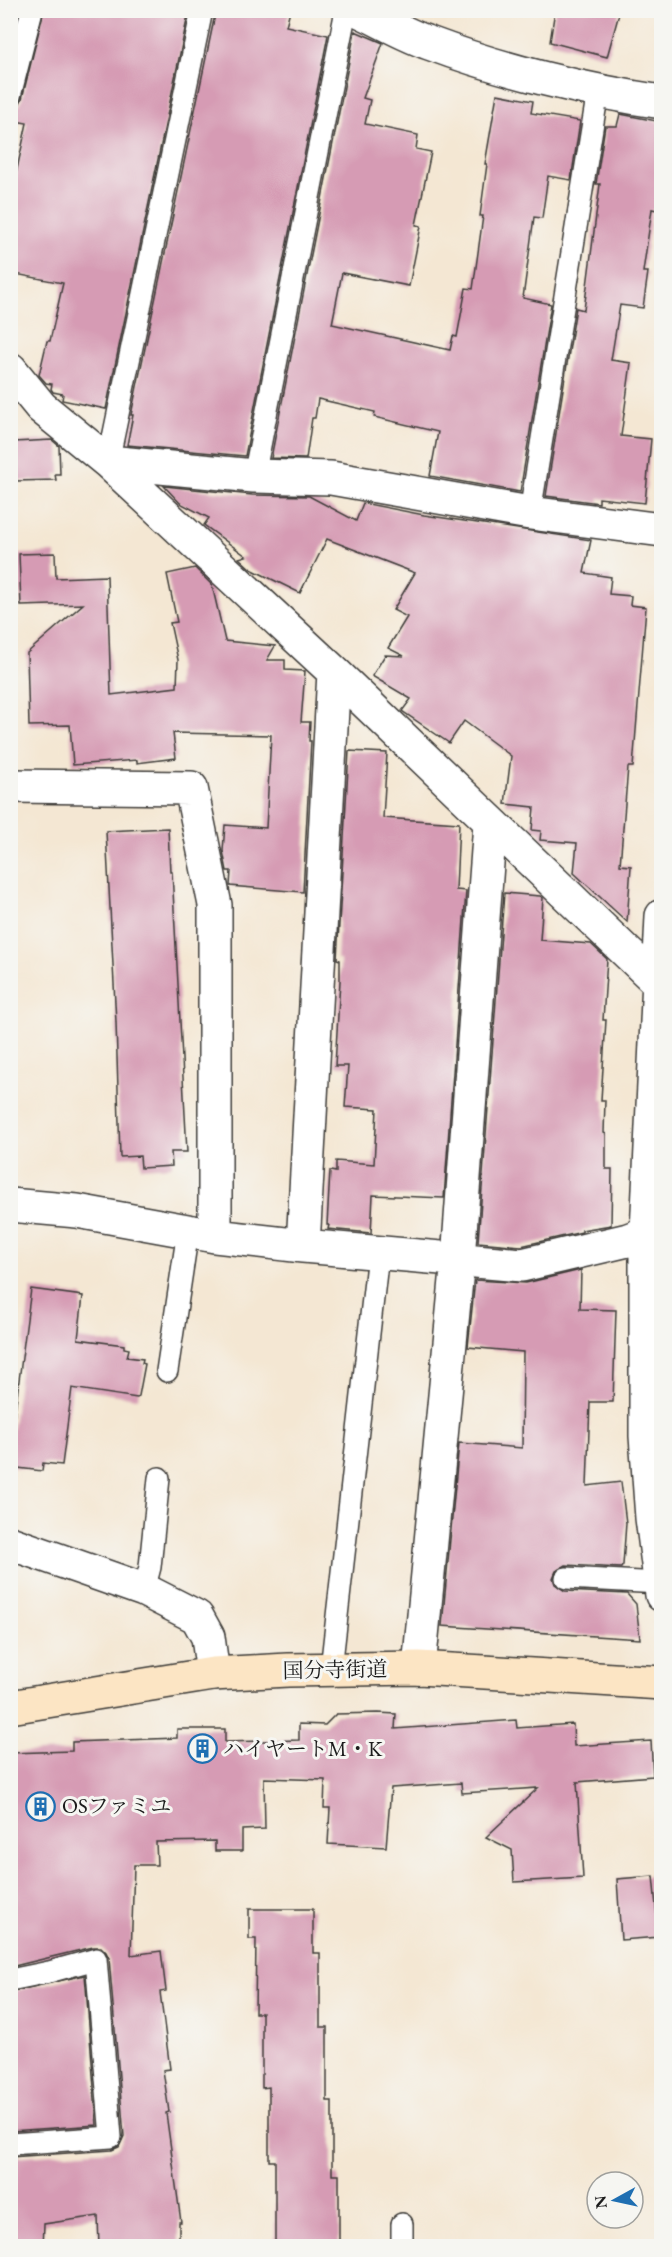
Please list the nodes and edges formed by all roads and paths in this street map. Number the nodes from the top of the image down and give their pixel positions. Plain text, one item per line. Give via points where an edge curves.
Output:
1 (32, 10) edge
2 (202, 10) edge
3 (346, 10) edge
4 (358, 10) edge
5 (598, 91) junction
6 (10, 96) edge
7 (662, 102) edge
8 (10, 369) edge
9 (26, 404) edge
10 (108, 462) junction
11 (254, 476) junction
12 (530, 513) junction
13 (662, 530) edge
14 (334, 672) junction
15 (10, 786) edge
16 (490, 823) junction
17 (662, 916) edge
18 (660, 984) edge
19 (10, 1205) edge
20 (654, 1229) edge
21 (202, 1233) junction
22 (303, 1246) junction
23 (378, 1254) junction
24 (458, 1259) junction
25 (167, 1371) dead end
26 (159, 1478) dead end
27 (10, 1543) edge
28 (566, 1578) dead end
29 (661, 1589) edge
30 (144, 1590) junction
31 (419, 1668) junction
32 (331, 1669) junction
33 (213, 1674) junction
34 (662, 1683) edge
35 (10, 1707) edge
36 (10, 1980) edge
37 (10, 2144) edge
38 (402, 2224) dead end
39 (402, 2247) edge

1 - 6 lane
2 - 10 lane
3 - 11 lane
4 - 5 street via 428,43
5 - 7 street
5 - 12 lane
8 - 9 street
9 - 10 street
10 - 11 street
10 - 14 street
11 - 12 street via 331,478
12 - 13 street
14 - 16 street
14 - 22 street
15 - 21 street via 191,788 215,905
16 - 18 street
16 - 24 street
17 - 18 street
18 - 20 street
19 - 21 street via 77,1211
20 - 24 street via 628,1240 522,1265
20 - 29 street via 646,1436
21 - 22 street
21 - 25 lane
22 - 23 street
23 - 24 street
23 - 32 lane
24 - 31 street
26 - 30 lane
27 - 30 street
28 - 29 lane
30 - 33 street via 197,1617 208,1637
31 - 32 main road, 国分寺街道
31 - 34 main road, 国分寺街道
32 - 33 main road, 国分寺街道
33 - 35 main road, 国分寺街道
36 - 37 lane via 96,1959 111,2137
38 - 39 lane

